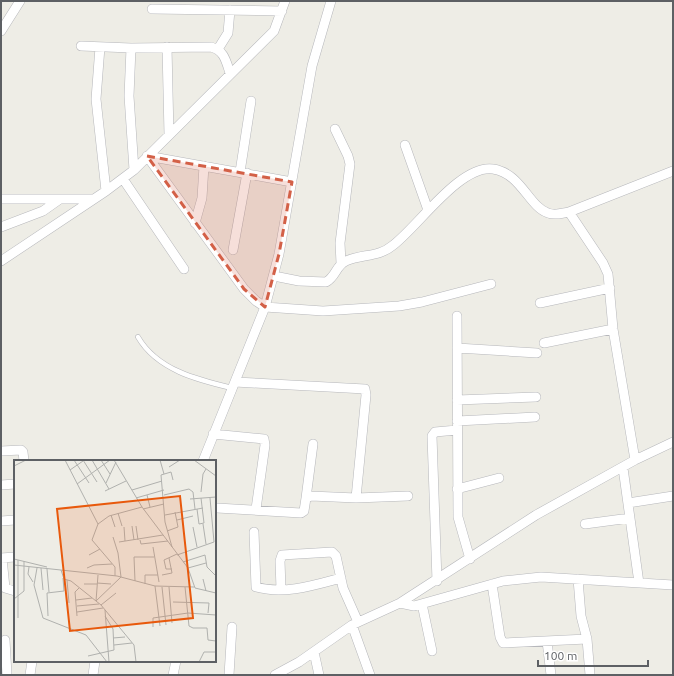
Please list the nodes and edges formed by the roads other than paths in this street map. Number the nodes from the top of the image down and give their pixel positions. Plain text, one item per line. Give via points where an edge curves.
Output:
1 (20, 1) edge
2 (285, 1) edge
3 (331, 1) edge
4 (152, 9) dead end
5 (230, 10) junction
6 (282, 11) junction
7 (1, 31) edge
8 (81, 46) dead end
9 (100, 47) junction
10 (168, 47) junction
11 (131, 48) junction
12 (218, 49) junction
13 (230, 73) junction
14 (251, 101) dead end
15 (335, 129) dead end
16 (168, 135) junction
17 (405, 145) dead end
18 (147, 156) junction
19 (204, 166) junction
20 (134, 170) junction
21 (673, 171) edge
22 (244, 173) junction
23 (123, 179) junction
24 (292, 182) junction
25 (106, 191) junction
26 (94, 198) junction
27 (1, 199) edge
28 (60, 199) junction
29 (428, 210) junction
30 (569, 212) junction
31 (194, 223) junction
32 (1, 228) edge
33 (233, 250) dead end
34 (1, 261) edge
35 (341, 263) junction
36 (184, 269) dead end
37 (274, 276) junction
38 (491, 284) dead end
39 (610, 288) junction
40 (540, 303) dead end
41 (265, 307) junction
42 (457, 316) dead end
43 (613, 329) junction
44 (138, 337) dead end
45 (544, 342) dead end
46 (457, 348) junction
47 (537, 353) dead end
48 (233, 385) junction
49 (536, 397) dead end
50 (457, 400) junction
51 (535, 417) dead end
52 (457, 425) junction
53 (213, 434) junction
54 (673, 442) edge
55 (313, 444) dead end
56 (1, 451) edge
57 (24, 460) edge
58 (203, 460) edge
59 (635, 460) junction
60 (623, 468) junction
61 (499, 478) dead end
62 (14, 484) edge
63 (1, 485) edge
64 (457, 489) junction
65 (408, 496) dead end
66 (673, 496) edge
67 (306, 498) junction
68 (356, 498) junction
69 (628, 503) junction
70 (217, 508) dead end
71 (256, 509) junction
72 (630, 518) junction
73 (14, 520) edge
74 (1, 521) edge
75 (585, 524) dead end
76 (254, 532) dead end
77 (1, 558) edge
78 (14, 558) edge
79 (470, 559) junction
80 (340, 578) junction
81 (578, 579) junction
82 (437, 581) junction
83 (639, 583) junction
84 (492, 584) junction
85 (673, 585) edge
86 (281, 589) junction
87 (14, 591) edge
88 (400, 603) junction
89 (422, 604) junction
90 (355, 623) junction
91 (232, 627) dead end
92 (14, 639) edge
93 (587, 639) junction
94 (3, 641) edge
95 (547, 642) junction
96 (432, 651) dead end
97 (314, 652) junction
98 (32, 662) edge
99 (95, 662) edge
100 (176, 662) edge
101 (7, 675) edge
102 (30, 675) edge
103 (93, 675) edge
104 (174, 675) edge
105 (229, 675) edge
106 (275, 675) edge
107 (319, 675) edge
108 (370, 675) edge
109 (551, 675) edge
110 (590, 675) edge

1 - 7 street
2 - 6 street
3 - 24 street via 312,66
4 - 5 street
5 - 6 street
5 - 12 street via 228,33
6 - 13 street via 274,31
8 - 9 street
9 - 11 street
9 - 25 street via 96,99
10 - 11 street
10 - 12 street
10 - 16 street
11 - 20 street via 129,96
12 - 13 street
13 - 16 street
14 - 22 street
15 - 35 street via 350,164 340,242
16 - 18 street
17 - 29 street
18 - 19 street
18 - 20 street
18 - 31 street
19 - 22 street
19 - 31 street via 202,198
20 - 23 street
21 - 30 street
22 - 24 street
22 - 33 street
23 - 25 street
23 - 36 street
24 - 37 street
25 - 26 street
26 - 28 street
26 - 34 street
27 - 28 street
28 - 32 street via 43,211
29 - 30 street via 472,172 489,168 510,176 544,212 556,215
29 - 35 street via 388,250
30 - 39 street via 606,268
31 - 41 street via 244,290
35 - 37 street via 326,282 305,282
37 - 41 street
38 - 41 street via 436,300 399,306 323,311
39 - 40 street
39 - 43 street
41 - 48 street
42 - 46 street
43 - 45 street
43 - 59 street
44 - 48 lane via 150,353 182,373 204,381
46 - 47 street
46 - 50 street
48 - 53 street
48 - 68 street via 365,389
49 - 50 street
50 - 52 street
51 - 52 street
52 - 64 street
52 - 82 street via 435,432 432,436
53 - 58 street
53 - 71 street via 264,439
54 - 59 street
55 - 67 street
56 - 57 street via 21,450
59 - 60 street
60 - 69 street
60 - 79 street via 531,518
61 - 64 street
62 - 63 street
64 - 79 street via 459,525
65 - 68 street
66 - 69 street
67 - 68 street
67 - 71 street via 301,513
69 - 72 street
70 - 71 street
72 - 75 street
72 - 83 street
73 - 74 street
76 - 86 street via 256,587
77 - 78 street
77 - 87 street via 5,588
79 - 82 street
80 - 86 street via 313,586
80 - 86 street via 336,556 332,552 284,554 280,558
80 - 90 street
81 - 83 street
81 - 84 street via 541,576
81 - 93 street via 581,616
82 - 88 street
83 - 85 street
84 - 89 street
84 - 95 street via 501,642
88 - 89 street via 408,606
88 - 90 street
89 - 96 street
90 - 97 street
90 - 108 street
91 - 105 street
92 - 94 street
93 - 95 street
93 - 110 street
94 - 101 street
95 - 109 street
97 - 106 street
97 - 107 street
98 - 102 street
99 - 103 street
100 - 104 street

